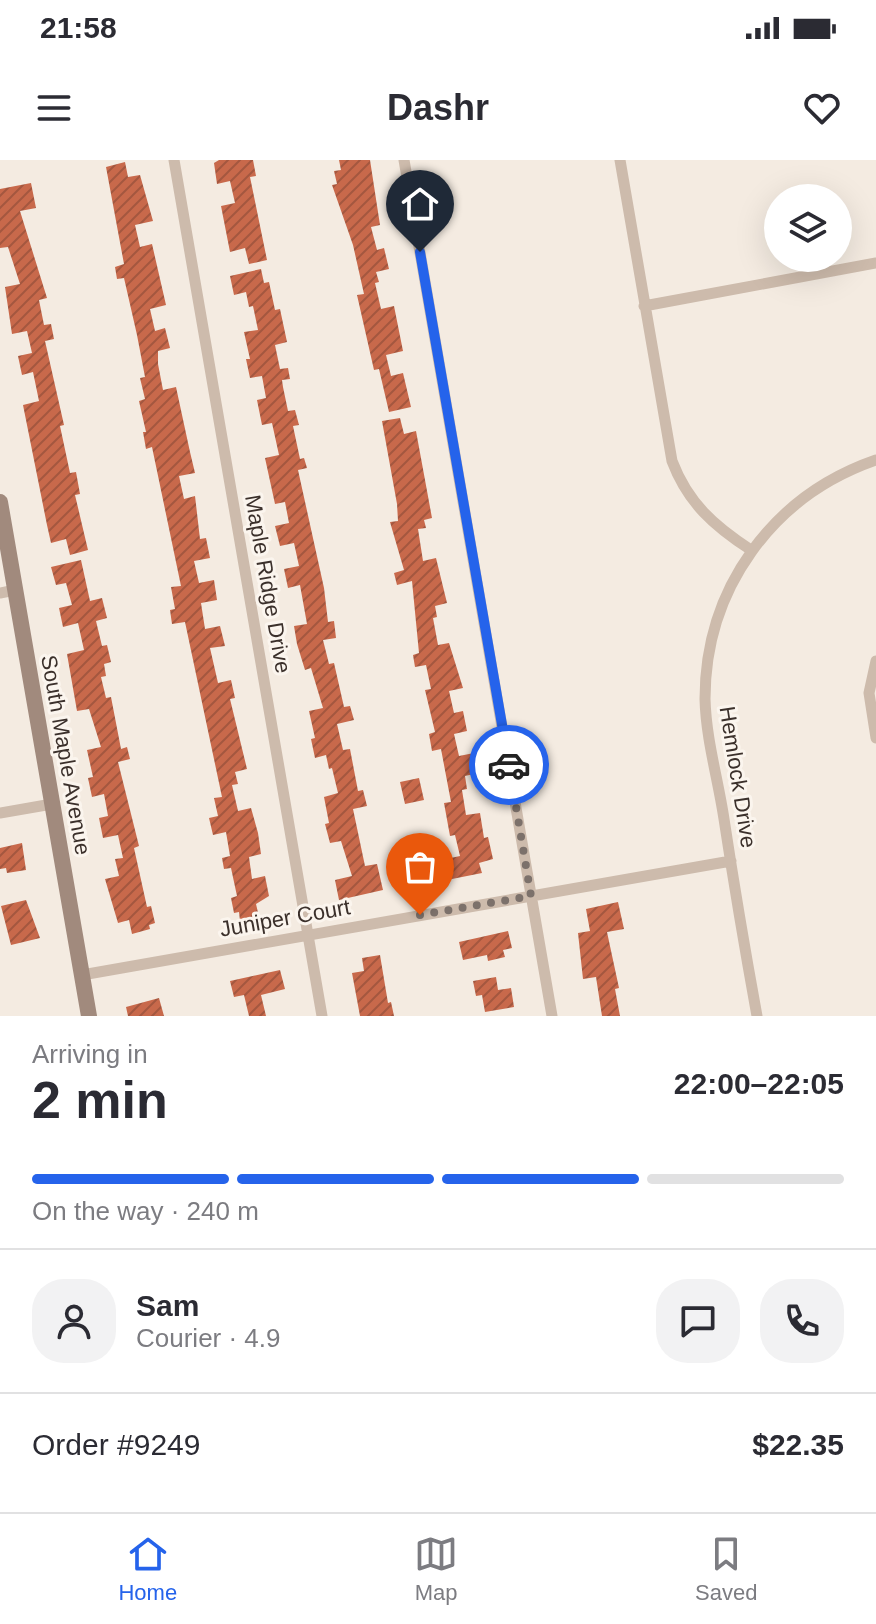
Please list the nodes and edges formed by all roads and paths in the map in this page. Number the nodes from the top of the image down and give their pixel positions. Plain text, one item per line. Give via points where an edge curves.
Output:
1 (174, 160) edge
2 (404, 160) edge
3 (620, 160) edge
4 (876, 263) edge
5 (644, 306) junction
6 (876, 460) edge
7 (0, 502) edge
8 (751, 550) junction
9 (8, 592) edge
10 (876, 661) edge
11 (876, 738) edge
12 (52, 804) junction
13 (0, 813) edge
14 (731, 861) junction
15 (531, 896) junction
16 (308, 934) junction
17 (82, 975) junction
18 (89, 1016) edge
19 (322, 1016) edge
20 (552, 1016) edge
21 (757, 1016) edge

1 - 16 street, Maple Ridge Drive
2 - 15 street
3 - 5 street
4 - 5 street
5 - 8 street via 678,476 706,517
6 - 8 street, Hemlock Drive via 810,492
7 - 9 main road, South Maple Avenue
8 - 14 street, Hemlock Drive via 716,621 706,679 706,720
9 - 12 main road, South Maple Avenue
10 - 11 street via 869,693
12 - 13 street
12 - 17 main road, South Maple Avenue
14 - 15 street, Juniper Court
14 - 21 street, Hemlock Drive
15 - 16 street, Juniper Court
15 - 20 street
16 - 17 street, Juniper Court
16 - 19 street, Maple Ridge Drive
17 - 18 main road, South Maple Avenue

